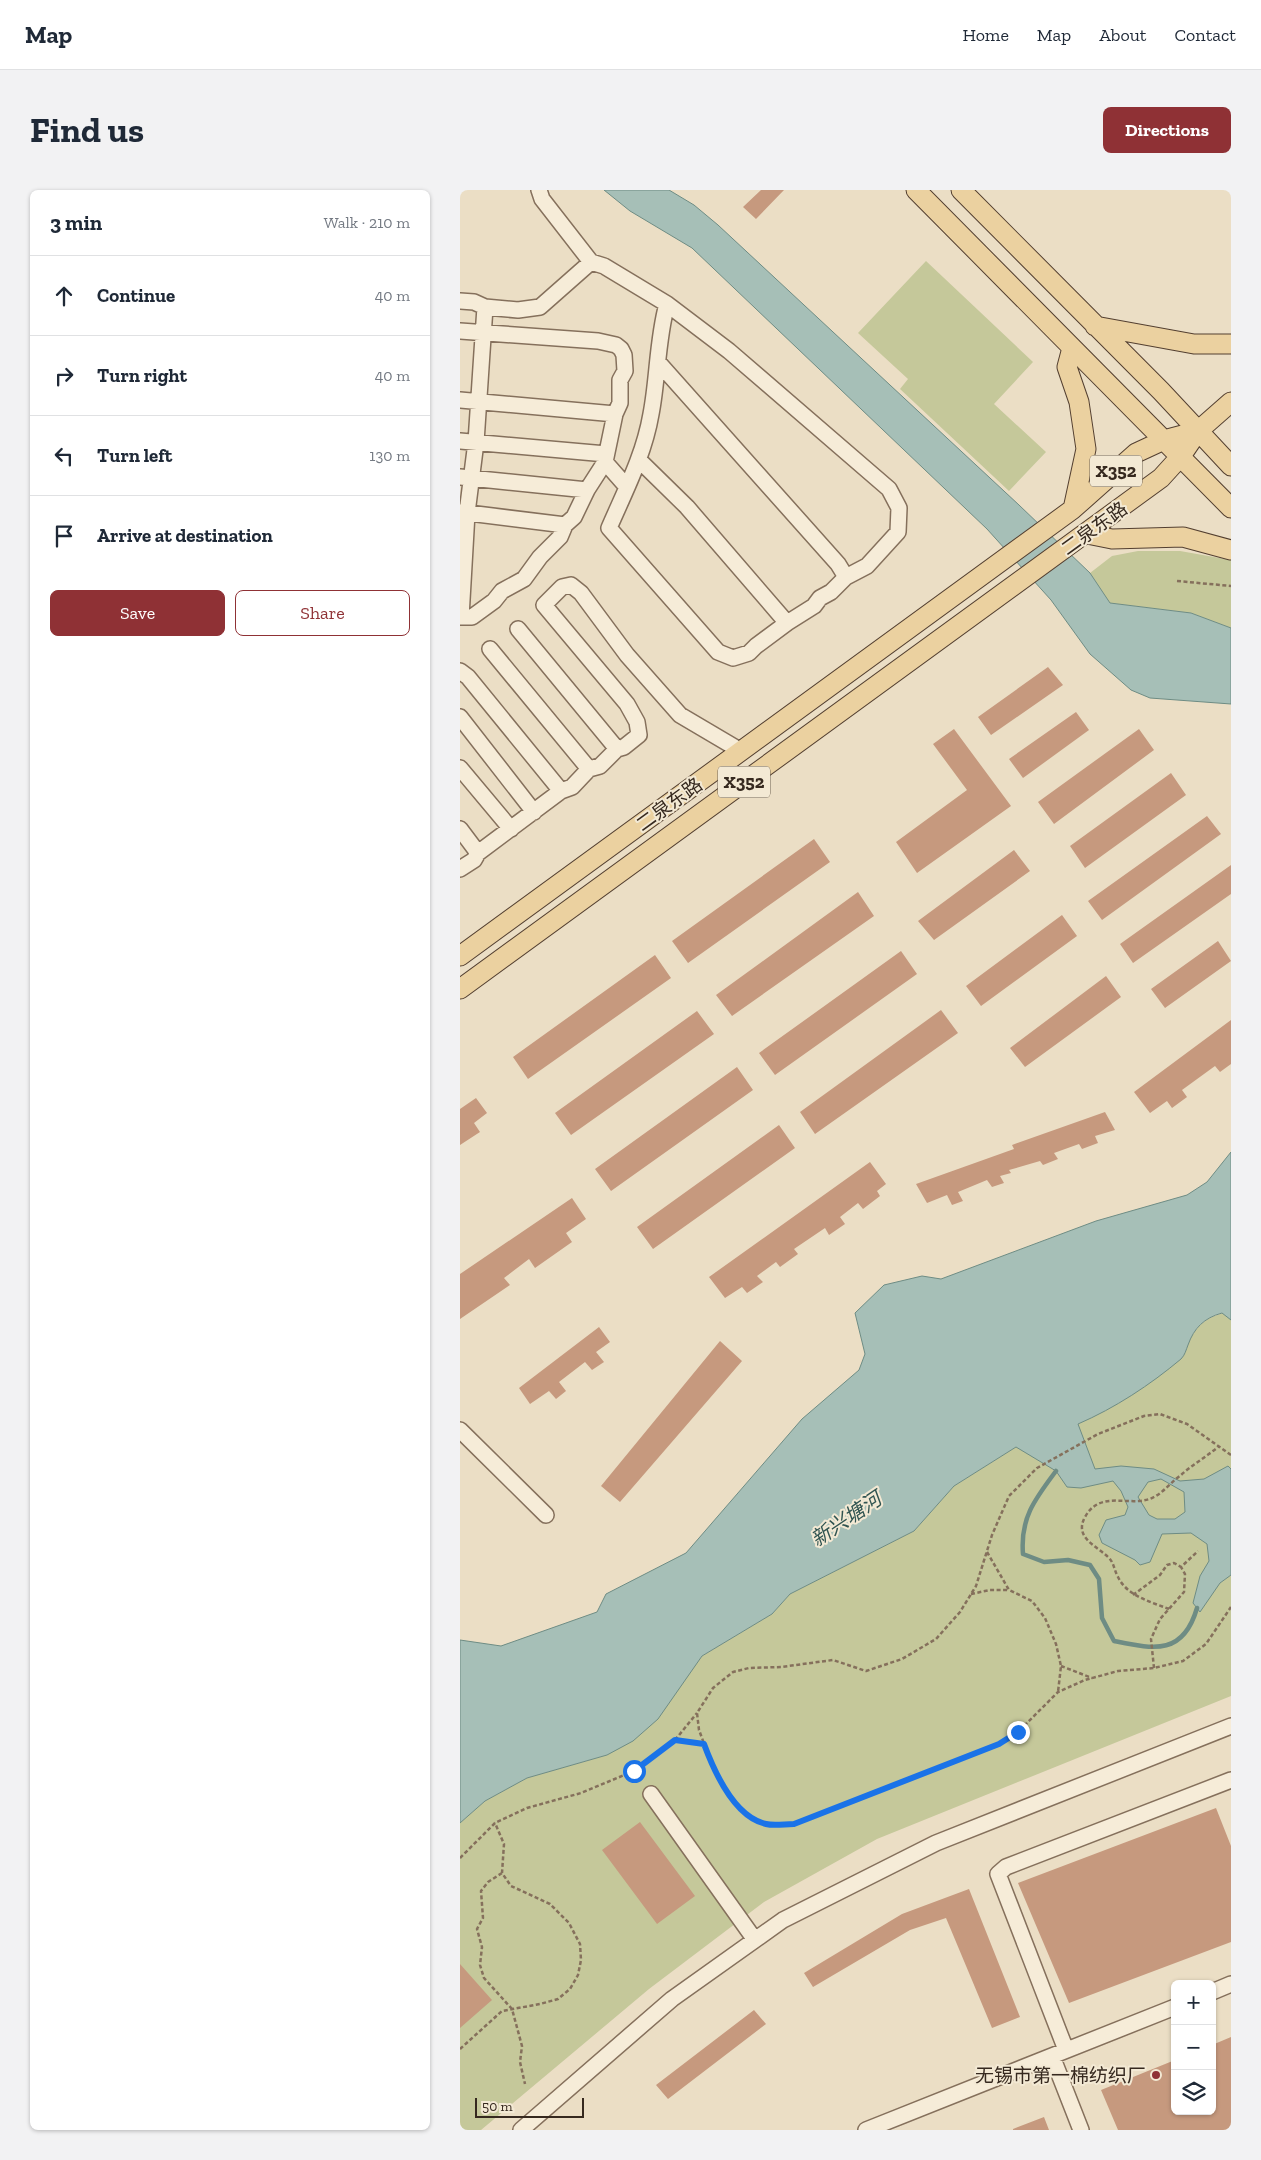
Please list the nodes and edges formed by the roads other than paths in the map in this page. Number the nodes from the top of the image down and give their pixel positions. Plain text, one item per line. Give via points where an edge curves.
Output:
1 (539, 190) edge
2 (916, 190) edge
3 (961, 190) edge
4 (591, 262) junction
5 (460, 301) edge
6 (668, 304) junction
7 (485, 307) junction
8 (1095, 326) junction
9 (460, 330) edge
10 (483, 332) junction
11 (1231, 344) edge
12 (1072, 348) junction
13 (658, 362) junction
14 (460, 400) edge
15 (479, 402) junction
16 (1231, 402) edge
17 (615, 414) junction
18 (1198, 431) junction
19 (1164, 440) junction
20 (460, 441) edge
21 (476, 442) junction
22 (1181, 456) junction
23 (606, 458) junction
24 (640, 461) junction
25 (1231, 466) edge
26 (466, 477) edge
27 (627, 487) junction
28 (587, 490) junction
29 (1231, 508) edge
30 (1072, 509) junction
31 (464, 512) edge
32 (565, 525) junction
33 (1087, 534) junction
34 (463, 548) edge
35 (1231, 550) edge
36 (846, 577) junction
37 (460, 617) edge
38 (787, 623) junction
39 (518, 629) dead end
40 (490, 649) dead end
41 (460, 671) edge
42 (460, 717) edge
43 (617, 749) junction
44 (741, 752) junction
45 (460, 768) edge
46 (589, 769) junction
47 (561, 791) junction
48 (534, 812) junction
49 (460, 829) edge
50 (511, 829) junction
51 (478, 853) junction
52 (460, 869) edge
53 (460, 956) edge
54 (460, 989) edge
55 (460, 1430) edge
56 (546, 1515) dead end
57 (1231, 1726) edge
58 (1231, 1780) edge
59 (651, 1794) dead end
60 (755, 1940) junction
61 (1231, 1984) edge
62 (1216, 1990) edge
63 (1171, 2009) edge
64 (1059, 2053) junction
65 (521, 2130) edge
66 (866, 2130) edge
67 (1081, 2130) edge

1 - 4 street via 542,199
2 - 12 main road
3 - 8 main road
4 - 6 street via 604,266
4 - 7 street via 540,307 518,310
5 - 7 street
6 - 13 street via 662,322
6 - 36 street via 729,351 889,489 899,508 898,532 867,566
7 - 10 street
8 - 11 main road via 1194,344
8 - 18 main road
9 - 10 street
10 - 15 street
10 - 17 street via 616,345 622,349 625,371 620,380 620,403
12 - 19 main road
12 - 30 main road via 1067,366 1079,402 1086,449
13 - 24 street
13 - 36 street via 838,564
14 - 15 street
15 - 17 street
15 - 21 street
16 - 18 main road
17 - 23 street
18 - 19 main road, 二泉东路 / X352
18 - 22 main road, 二泉东路 / X352
18 - 25 main road
19 - 22 main road
19 - 30 main road, 二泉东路 / X352 via 1136,453
20 - 21 street
21 - 23 street
21 - 26 street
22 - 29 main road
22 - 33 main road, 二泉东路 / X352 via 1161,478
23 - 27 street
23 - 28 street
24 - 27 street
24 - 38 street via 687,507
26 - 28 street
26 - 31 street
27 - 38 street via 609,528 718,652 733,658 749,653
28 - 32 street via 574,517
30 - 44 main road, 二泉东路 / X352
31 - 32 street
31 - 34 street
32 - 37 street via 560,537 524,579 502,591 472,617
33 - 35 main road via 1112,539 1183,537
33 - 54 main road, 二泉东路 / X352
34 - 37 street
36 - 38 street via 814,606
39 - 43 street
40 - 46 street
41 - 47 street
42 - 48 street
43 - 44 street via 639,735 638,722 627,704 544,605 562,587 571,585 581,593 627,655 680,715
43 - 46 street via 600,766
44 - 53 main road, 二泉东路 / X352
45 - 50 street
46 - 47 street via 572,787
47 - 48 street
48 - 50 street
49 - 51 street
50 - 51 street
51 - 52 street via 474,860
55 - 56 street
57 - 60 street via 936,1843 783,1920
58 - 64 street via 1006,1867 998,1874
59 - 60 street
60 - 65 street via 672,1999
61 - 62 street
63 - 64 street
64 - 66 street
64 - 67 street

